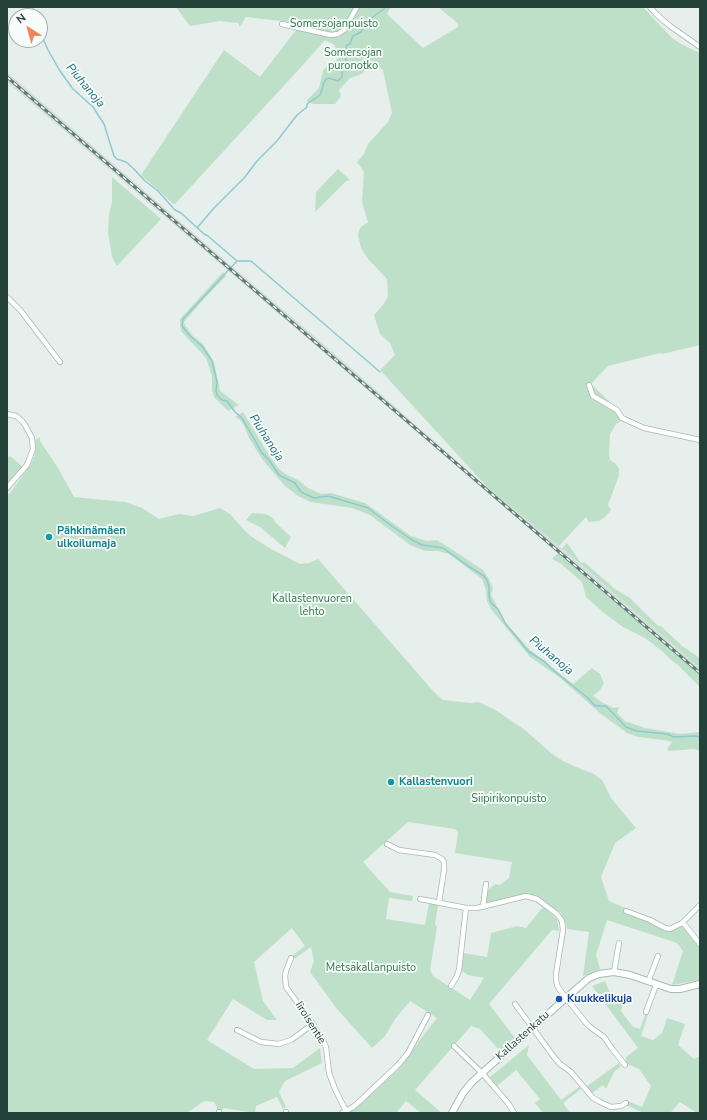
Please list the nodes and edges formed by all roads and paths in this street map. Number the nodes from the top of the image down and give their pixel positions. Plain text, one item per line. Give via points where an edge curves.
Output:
1 (357, 7) edge
2 (650, 7) edge
3 (282, 24) dead end
4 (700, 47) edge
5 (7, 297) edge
6 (60, 362) dead end
7 (589, 385) dead end
8 (7, 414) edge
9 (700, 440) edge
10 (7, 488) edge
11 (387, 844) dead end
12 (486, 884) dead end
13 (420, 899) dead end
14 (439, 902) junction
15 (700, 905) edge
16 (483, 907) junction
17 (466, 908) junction
18 (626, 911) dead end
19 (682, 923) junction
20 (619, 943) dead end
21 (700, 944) edge
22 (658, 956) dead end
23 (291, 958) dead end
24 (614, 972) junction
25 (648, 982) junction
26 (700, 984) edge
27 (656, 985) junction
28 (451, 986) dead end
29 (566, 998) junction
30 (515, 1004) dead end
31 (646, 1012) dead end
32 (428, 1015) dead end
33 (313, 1024) junction
34 (532, 1028) junction
35 (237, 1030) dead end
36 (454, 1046) dead end
37 (625, 1065) dead end
38 (482, 1073) junction
39 (626, 1103) dead end
40 (345, 1112) edge
41 (452, 1113) edge
42 (514, 1113) edge

1 - 3 street via 344,30 331,36
2 - 4 street via 670,26
5 - 6 street via 21,311
7 - 9 street via 593,396 617,410 622,418 644,428
8 - 10 street via 16,416 25,425 32,438 33,449 27,465
11 - 14 street via 399,850 435,855 442,859 444,870
12 - 16 street
13 - 14 street
14 - 17 street
15 - 19 street
16 - 17 street
16 - 29 street via 526,896 537,899 557,914 562,921 563,930 556,980
17 - 28 street via 458,970
18 - 19 street via 670,929
19 - 21 street
20 - 24 street
22 - 25 street
23 - 33 street, Iiroisentie via 285,976 286,987
24 - 25 street, Kallastenkatu
24 - 29 street, Kallastenkatu via 590,978
25 - 27 street, Kallastenkatu
26 - 27 street, Kallastenkatu via 671,989
27 - 31 street
29 - 34 street, Kallastenkatu
29 - 37 street via 586,1024 604,1037
30 - 34 street
32 - 40 street via 404,1059
33 - 35 street via 291,1040 279,1044 261,1042
33 - 40 street, Iiroisentie via 326,1047 329,1073
34 - 38 street, Kallastenkatu
34 - 39 street via 554,1057 593,1098 611,1107
36 - 38 street
38 - 41 street, Kallastenkatu via 463,1093
38 - 42 street

